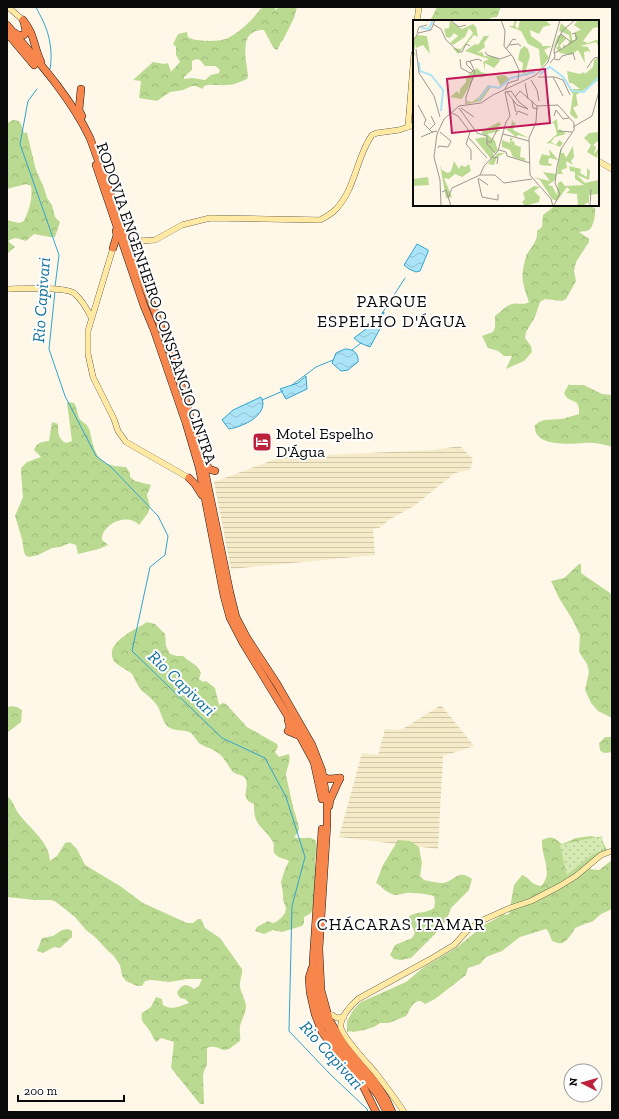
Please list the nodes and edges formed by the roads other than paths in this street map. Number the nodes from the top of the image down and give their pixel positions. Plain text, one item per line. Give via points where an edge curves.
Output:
1 (8, 7) edge
2 (419, 7) edge
3 (23, 20) junction
4 (417, 20) edge
5 (7, 25) edge
6 (10, 32) edge
7 (413, 66) edge
8 (47, 73) junction
9 (60, 90) junction
10 (413, 125) edge
11 (408, 127) junction
12 (90, 138) junction
13 (599, 162) edge
14 (612, 169) edge
15 (111, 211) junction
16 (118, 214) junction
17 (139, 241) junction
18 (113, 248) junction
19 (131, 260) junction
20 (7, 289) edge
21 (91, 317) junction
22 (199, 467) junction
23 (189, 478) junction
24 (207, 503) junction
25 (323, 777) junction
26 (326, 824) junction
27 (612, 851) edge
28 (313, 962) junction
29 (321, 990) junction
30 (332, 1015) junction
31 (344, 1016) junction
32 (341, 1028) junction
33 (372, 1082) junction
34 (376, 1112) edge
35 (381, 1112) edge
36 (387, 1112) edge
37 (392, 1112) edge
38 (397, 1112) edge
39 (404, 1112) edge

1 - 3 street
2 - 4 street
3 - 6 highway via 26,28 24,35
3 - 8 highway via 30,29 36,52
5 - 6 highway, RODOVIA ENGENHEIRO CONSTANCIO CINTRA
6 - 8 highway, RODOVIA ENGENHEIRO CONSTANCIO CINTRA
6 - 15 highway, RODOVIA ENGENHEIRO CONSTANCIO CINTRA via 63,101 82,132
7 - 11 street
8 - 9 highway, RODOVIA ENGENHEIRO CONSTANCIO CINTRA
9 - 12 highway, RODOVIA ENGENHEIRO CONSTANCIO CINTRA
9 - 12 highway via 74,97 80,89 79,110
10 - 11 street
11 - 17 street via 372,135 348,192 333,212 320,220 210,218 182,225 155,240
12 - 16 highway, RODOVIA ENGENHEIRO CONSTANCIO CINTRA
13 - 14 street
15 - 18 highway via 117,236
15 - 19 highway, RODOVIA ENGENHEIRO CONSTANCIO CINTRA
16 - 17 highway via 128,237
16 - 19 highway, RODOVIA ENGENHEIRO CONSTANCIO CINTRA
17 - 19 highway via 130,243
18 - 19 highway via 119,243
18 - 21 street
19 - 22 highway, RODOVIA ENGENHEIRO CONSTANCIO CINTRA
19 - 25 highway, RODOVIA ENGENHEIRO CONSTANCIO CINTRA via 168,345 206,465 216,472 210,478 211,496 236,617 312,745
20 - 21 street via 64,289 74,293
21 - 23 street via 88,354 94,377 118,431 126,442
22 - 23 highway via 198,477
22 - 24 highway, RODOVIA ENGENHEIRO CONSTANCIO CINTRA
23 - 24 highway via 198,487
24 - 28 highway, RODOVIA ENGENHEIRO CONSTANCIO CINTRA via 230,618 290,724 288,731 300,736 314,762 319,782 322,832
25 - 26 highway
25 - 26 highway via 340,778 330,800
26 - 29 highway via 319,949
27 - 31 street via 600,855 576,876 558,887 481,921 454,945 358,999
28 - 33 highway via 317,998 323,1019 340,1049
28 - 34 highway via 308,984 322,1032 362,1084
29 - 30 highway
29 - 33 highway via 330,1019 344,1045
30 - 31 street via 337,1018
30 - 32 highway
31 - 32 street
32 - 39 street
33 - 35 highway
33 - 36 highway
33 - 37 highway via 386,1099
33 - 38 highway via 388,1096

